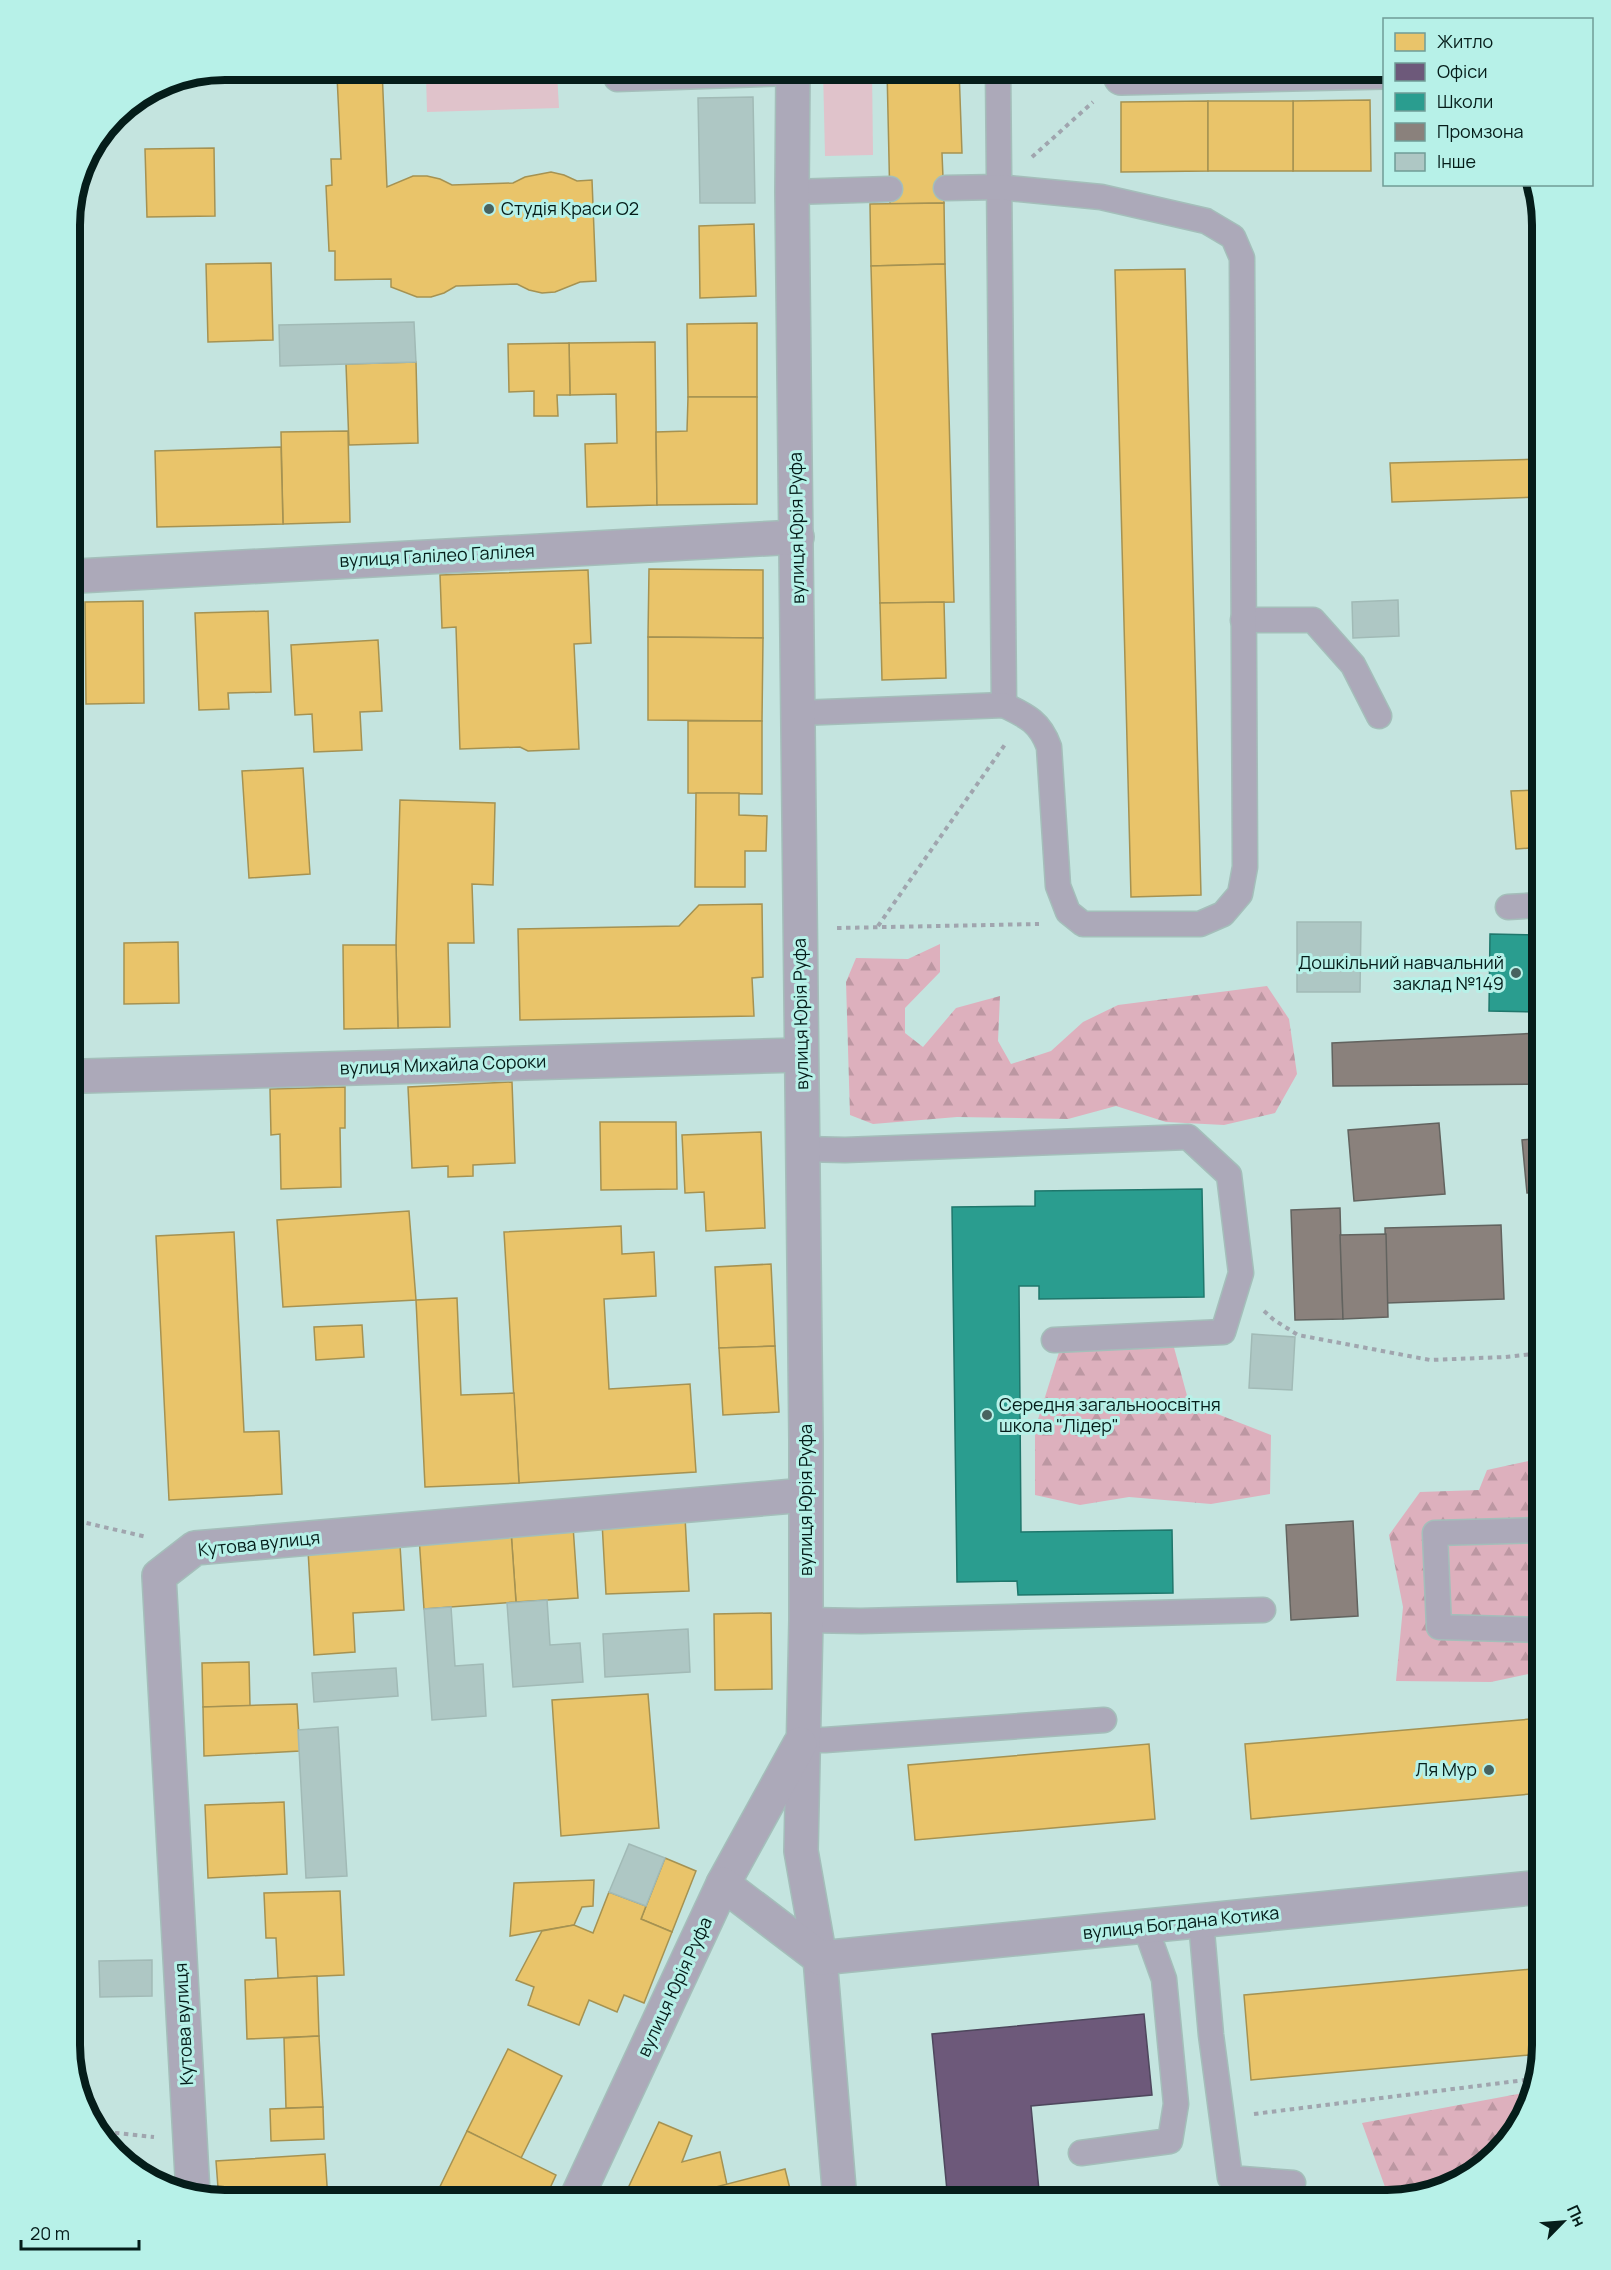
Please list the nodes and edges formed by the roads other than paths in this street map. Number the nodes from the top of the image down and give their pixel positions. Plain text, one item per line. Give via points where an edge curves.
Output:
1 (793, 80) edge
2 (998, 80) edge
3 (998, 187) junction
4 (946, 188) dead end
5 (890, 189) dead end
6 (792, 192) junction
7 (797, 537) junction
8 (80, 576) edge
9 (1243, 620) junction
10 (1004, 705) junction
11 (799, 713) junction
12 (1379, 716) dead end
13 (1532, 906) edge
14 (1508, 907) dead end
15 (800, 1055) junction
16 (85, 1076) dead end
17 (803, 1149) junction
18 (1054, 1340) dead end
19 (805, 1496) junction
20 (1532, 1530) edge
21 (1263, 1610) dead end
22 (806, 1620) junction
23 (1532, 1630) edge
24 (1104, 1720) dead end
25 (802, 1740) junction
26 (723, 1884) junction
27 (1532, 1888) edge
28 (1201, 1921) junction
29 (1145, 1926) junction
30 (820, 1958) junction
31 (1081, 2153) dead end
32 (1293, 2183) dead end
33 (193, 2187) edge
34 (580, 2190) edge
35 (839, 2190) edge

1 - 6 street, вулиця Юрія Руфа
2 - 3 lane
3 - 4 lane
3 - 9 lane via 1101,197 1206,220 1233,237 1242,258
3 - 10 lane
5 - 6 lane
6 - 7 street, вулиця Юрія Руфа
7 - 8 street, вулиця Галілео Галілея
7 - 11 street, вулиця Юрія Руфа
9 - 10 lane via 1245,867 1240,894 1223,914 1200,924 1083,924 1068,912 1058,886 1049,747 1043,731
9 - 12 lane via 1313,620 1353,665
10 - 11 lane
11 - 15 street, вулиця Юрія Руфа
13 - 14 lane
15 - 16 street, вулиця Михайла Сороки
15 - 17 street, вулиця Юрія Руфа
17 - 18 lane via 1188,1137 1229,1175 1240,1273 1223,1332
17 - 19 street, вулиця Юрія Руфа
19 - 22 street, вулиця Юрія Руфа
19 - 33 street, Кутова вулиця via 195,1548 159,1576
20 - 23 lane via 1435,1533 1438,1627
21 - 22 lane via 861,1622
22 - 25 street, вулиця Юрія Руфа
24 - 25 lane
25 - 26 street, вулиця Юрія Руфа
25 - 30 street, вулиця Юрія Руфа via 801,1851
26 - 30 street
26 - 34 street, вулиця Юрія Руфа
27 - 28 street, вулиця Богдана Котика
28 - 29 street, вулиця Богдана Котика
28 - 32 lane via 1230,2178
29 - 30 street, вулиця Богдана Котика
29 - 31 lane via 1164,1979 1176,2104 1170,2142
30 - 35 street, вулиця Юрія Руфа

